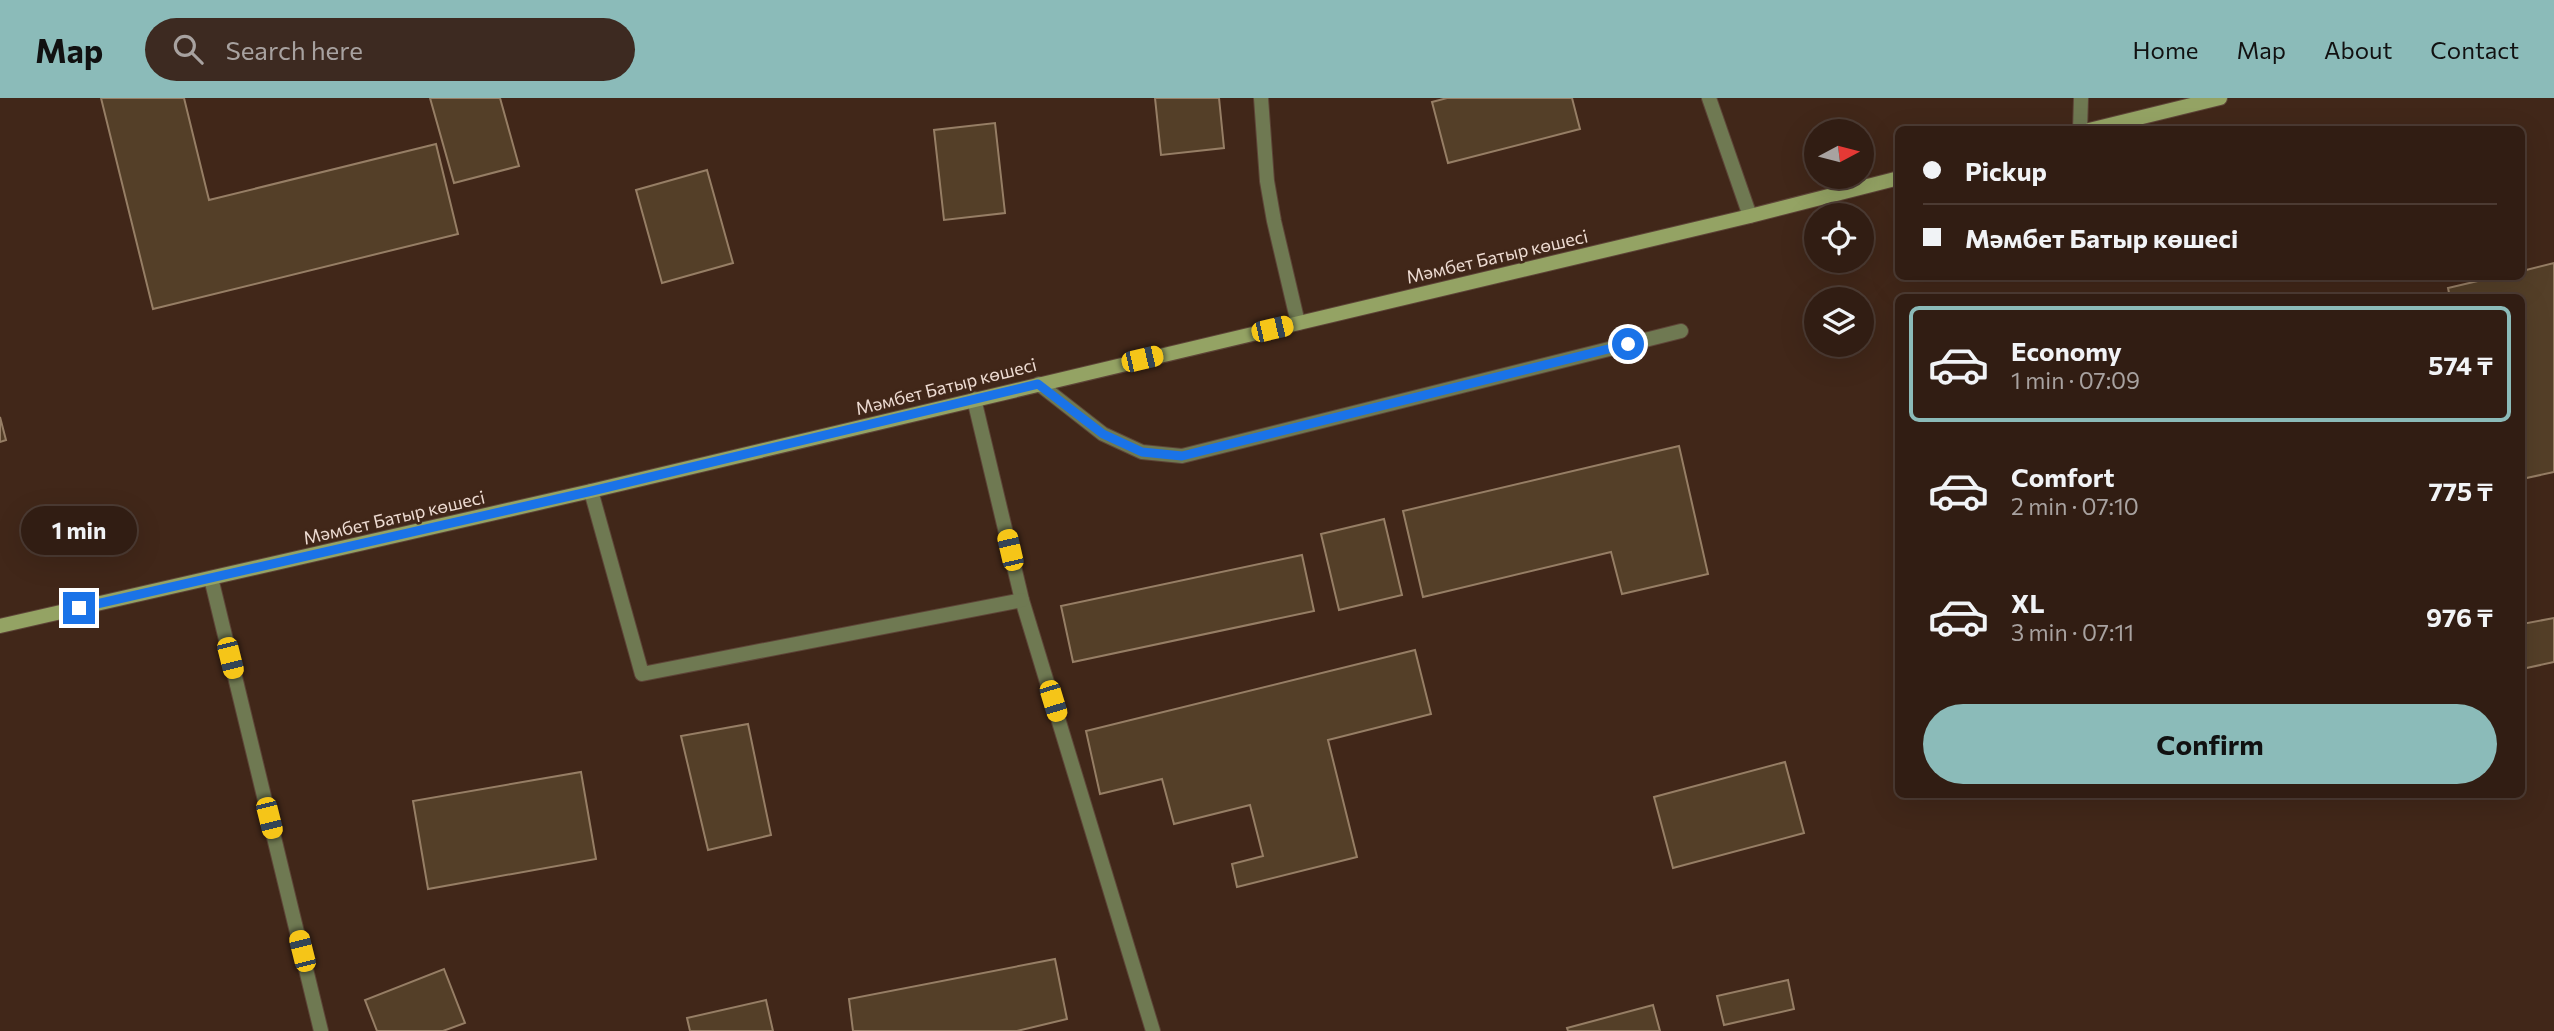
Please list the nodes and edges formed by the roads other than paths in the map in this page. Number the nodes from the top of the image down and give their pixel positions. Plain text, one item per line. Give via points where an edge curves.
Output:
1 (1261, 98) edge
2 (1709, 98) edge
3 (2081, 98) edge
4 (2220, 98) edge
5 (2080, 126) edge
6 (2106, 126) edge
7 (1895, 179) edge
8 (1750, 215) junction
9 (1298, 323) junction
10 (1681, 331) dead end
11 (1038, 384) junction
12 (974, 399) junction
13 (592, 491) junction
14 (211, 578) junction
15 (1022, 600) junction
16 (0, 626) edge
17 (321, 1031) edge
18 (1153, 1031) edge

1 - 9 lane via 1267,181
2 - 8 lane
3 - 5 lane
4 - 6 main road
7 - 8 main road, Мәмбет Батыр көшесі
8 - 9 main road, Мәмбет Батыр көшесі
9 - 11 main road, Мәмбет Батыр көшесі
10 - 11 lane via 1182,456 1142,452 1103,434
11 - 12 main road, Мәмбет Батыр көшесі
12 - 13 main road, Мәмбет Батыр көшесі
12 - 15 lane
13 - 14 main road, Мәмбет Батыр көшесі
13 - 15 lane via 642,674
14 - 16 main road, Мәмбет Батыр көшесі
14 - 17 lane
15 - 18 lane

